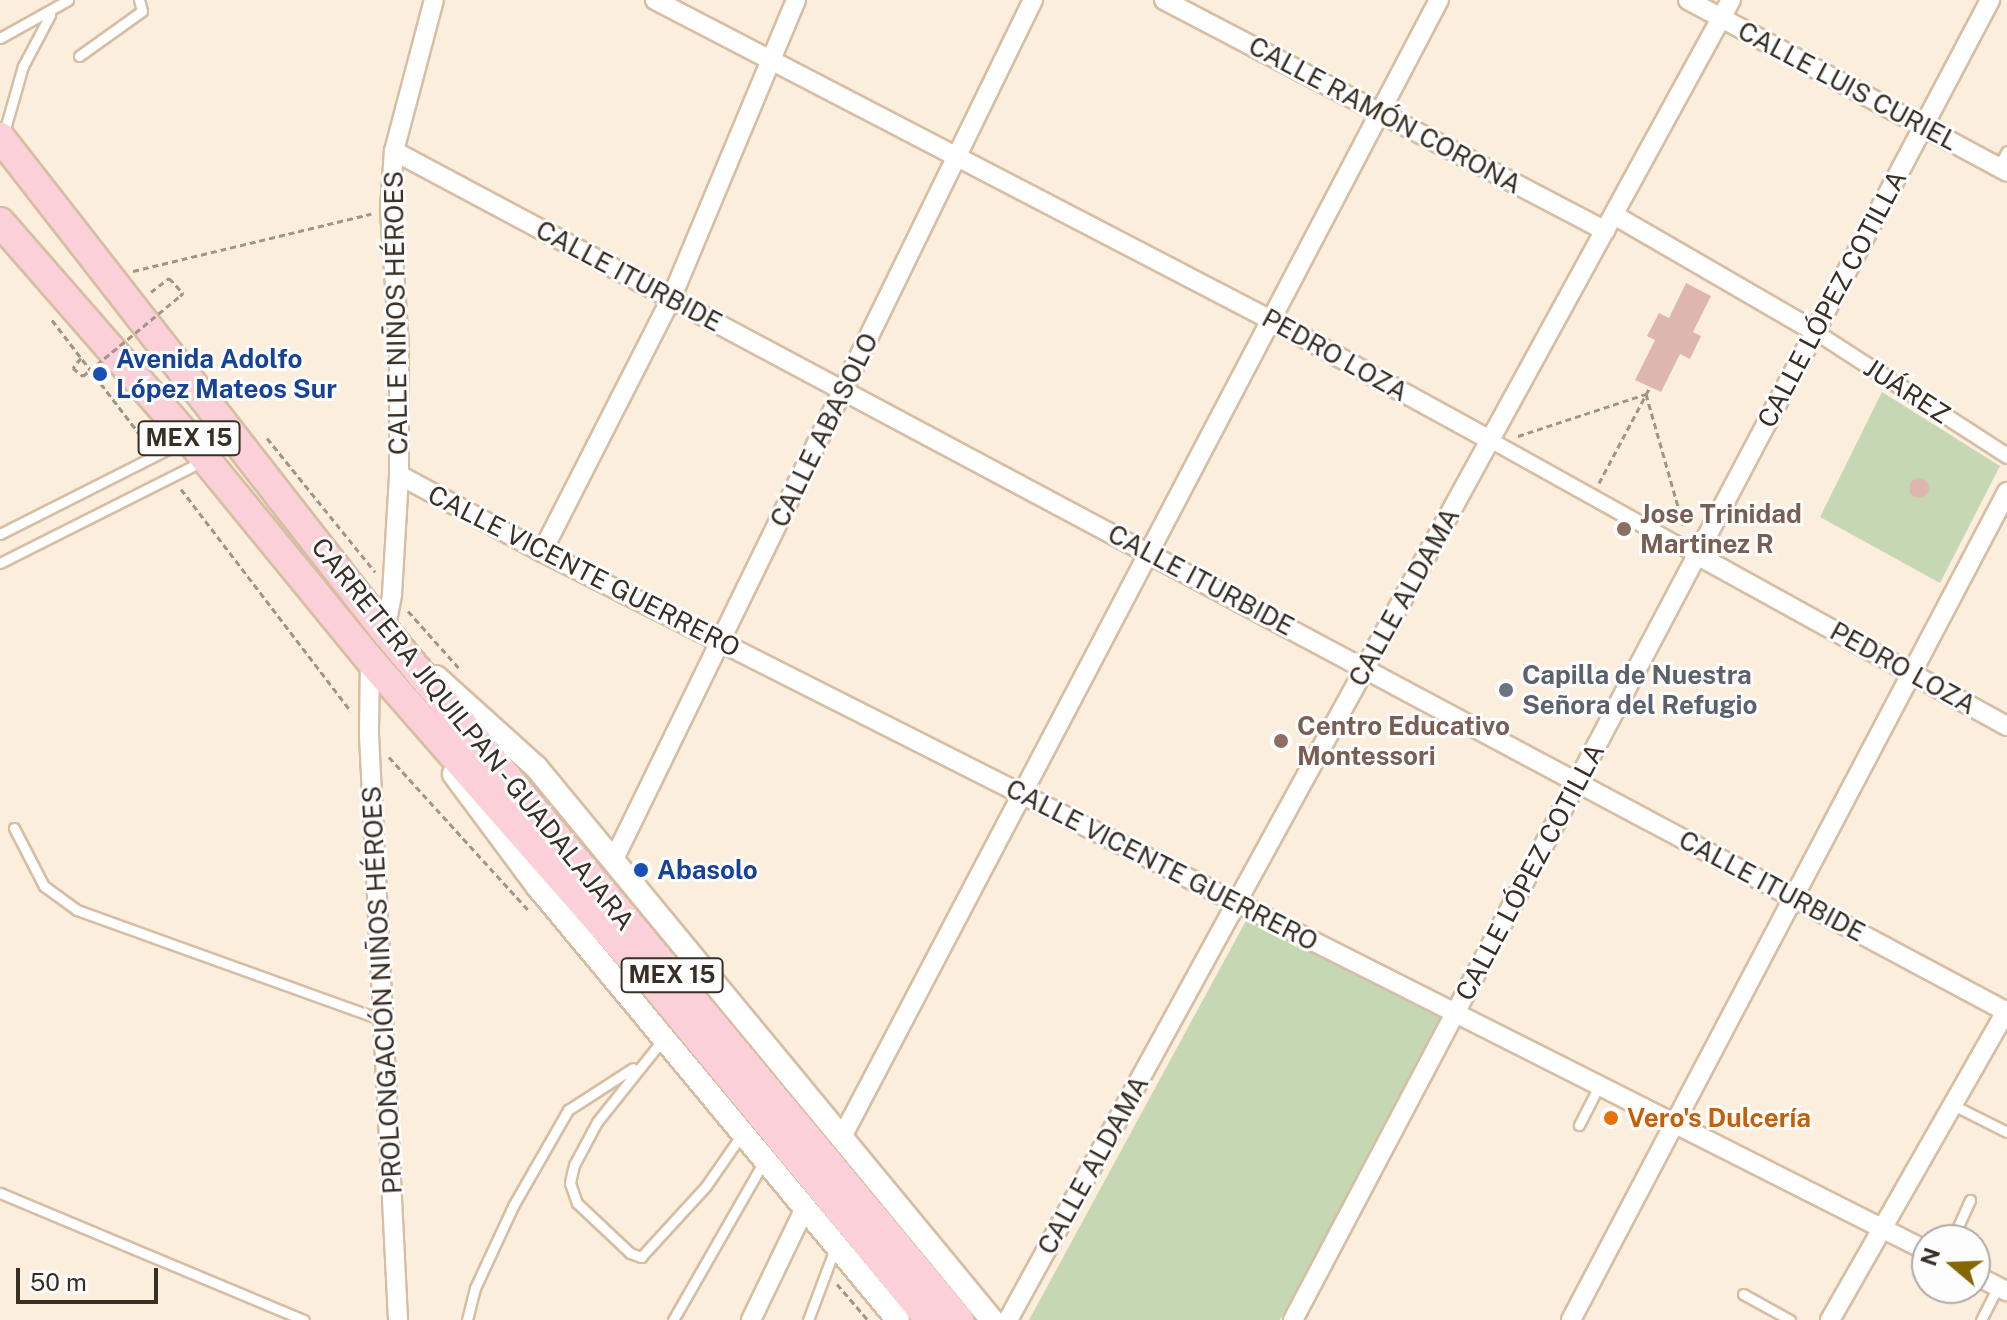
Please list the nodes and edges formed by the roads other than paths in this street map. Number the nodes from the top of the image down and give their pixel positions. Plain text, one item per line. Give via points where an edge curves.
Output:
1 (68, 0) edge
2 (139, 0) edge
3 (434, 0) edge
4 (655, 0) edge
5 (796, 0) edge
6 (1033, 0) edge
7 (1164, 0) edge
8 (1439, 0) edge
9 (1688, 0) edge
10 (1731, 0) edge
11 (1990, 0) edge
12 (50, 15) junction
13 (1722, 18) junction
14 (0, 38) edge
15 (79, 56) dead end
16 (770, 56) junction
17 (1380, 113) junction
18 (1923, 127) junction
19 (1, 138) edge
20 (394, 151) junction
21 (958, 155) junction
22 (2004, 164) edge
23 (0, 222) edge
24 (1609, 223) junction
25 (671, 299) junction
26 (1271, 320) junction
27 (1810, 329) junction
28 (844, 390) junction
29 (1493, 442) junction
30 (197, 449) junction
31 (2007, 456) edge
32 (399, 475) junction
33 (2007, 492) edge
34 (0, 534) edge
35 (1149, 551) junction
36 (542, 552) junction
37 (1694, 553) junction
38 (0, 563) edge
39 (385, 631) junction
40 (721, 642) junction
41 (370, 660) junction
42 (1365, 668) junction
43 (1912, 672) junction
44 (2007, 726) edge
45 (1579, 783) junction
46 (1022, 795) junction
47 (14, 828) dead end
48 (614, 859) junction
49 (1796, 899) junction
50 (1236, 903) junction
51 (2007, 1011) edge
52 (1454, 1013) junction
53 (383, 1020) junction
54 (664, 1038) junction
55 (638, 1065) junction
56 (1599, 1086) junction
57 (1953, 1105) junction
58 (1675, 1124) junction
59 (1579, 1125) dead end
60 (2007, 1132) edge
61 (742, 1134) junction
62 (842, 1137) junction
63 (764, 1161) junction
64 (0, 1193) edge
65 (1970, 1200) dead end
66 (804, 1210) junction
67 (1959, 1224) edge
68 (1882, 1229) junction
69 (1911, 1243) edge
70 (837, 1245) junction
71 (2002, 1289) edge
72 (1743, 1294) dead end
73 (304, 1320) edge
74 (398, 1320) edge
75 (467, 1320) edge
76 (673, 1320) edge
77 (751, 1320) edge
78 (808, 1320) edge
79 (898, 1320) edge
80 (930, 1320) edge
81 (959, 1320) edge
82 (992, 1320) edge
83 (1008, 1320) edge
84 (1293, 1320) edge
85 (1571, 1320) edge
86 (1790, 1320) edge
87 (1830, 1320) edge
88 (1981, 1320) edge

1 - 12 lane
2 - 15 lane via 142,11
3 - 20 street, CALLE NIÑOS HÉROES
4 - 16 street, PEDRO LOZA
5 - 16 street
6 - 21 street, CALLE ABASOLO
7 - 17 street, CALLE RAMÓN CORONA
8 - 17 street
9 - 13 street, CALLE LUIS CURIEL
10 - 13 street, CALLE ALDAMA
11 - 18 street, CALLE LÓPEZ COTILLA
12 - 14 lane
12 - 19 lane via 23,66
13 - 18 street, CALLE LUIS CURIEL
13 - 24 street, CALLE ALDAMA
16 - 21 street, PEDRO LOZA
16 - 25 street
17 - 24 street, CALLE RAMÓN CORONA
17 - 26 street
18 - 22 street, CALLE LUIS CURIEL
18 - 27 street, CALLE LÓPEZ COTILLA
19 - 39 highway, CARRETERA JIQUILPAN - GUADALAJARA / MEX 15
20 - 25 street, CALLE ITURBIDE
20 - 32 street, CALLE NIÑOS HÉROES via 390,209 399,346
21 - 26 street, PEDRO LOZA
21 - 28 street, CALLE ABASOLO
23 - 30 highway, CARRETERA JIQUILPAN - GUADALAJARA / MEX 15
24 - 27 street, CALLE RAMÓN CORONA
24 - 29 street, CALLE ALDAMA
25 - 28 street, CALLE ITURBIDE
25 - 36 street
26 - 29 street, PEDRO LOZA
26 - 35 street
27 - 31 street, JUÁREZ
27 - 37 street, CALLE LÓPEZ COTILLA
28 - 35 street, CALLE ITURBIDE
28 - 40 street, CALLE ABASOLO
29 - 37 street, PEDRO LOZA
29 - 42 street, CALLE ALDAMA
30 - 34 lane via 157,457
30 - 38 lane via 172,477
30 - 41 highway, CARRETERA JIQUILPAN - GUADALAJARA / MEX 15
32 - 36 street, CALLE VICENTE GUERRERO
32 - 39 street, CALLE NIÑOS HÉROES
33 - 43 street
35 - 42 street, CALLE ITURBIDE
35 - 46 street
36 - 40 street, CALLE VICENTE GUERRERO
37 - 43 street, PEDRO LOZA
37 - 45 street, CALLE LÓPEZ COTILLA
39 - 48 street via 536,767
39 - 81 highway, CARRETERA JIQUILPAN - GUADALAJARA / MEX 15
40 - 46 street, CALLE VICENTE GUERRERO
40 - 48 street, CALLE ABASOLO
41 - 53 street, PROLONGACIÓN NIÑOS HÉROES
41 - 54 street via 538,887
41 - 80 highway, CARRETERA JIQUILPAN - GUADALAJARA / MEX 15 via 653,983
42 - 45 street, CALLE ITURBIDE
42 - 50 street, CALLE ALDAMA
43 - 44 street, PEDRO LOZA
43 - 49 street
45 - 49 street, CALLE ITURBIDE
45 - 52 street, CALLE LÓPEZ COTILLA
46 - 50 street, CALLE VICENTE GUERRERO
46 - 62 street
47 - 53 lane via 44,886 58,900
48 - 62 street
49 - 51 street, CALLE ITURBIDE
49 - 58 street
50 - 52 street, CALLE VICENTE GUERRERO
50 - 83 street, CALLE ALDAMA
51 - 57 street
52 - 56 street, CALLE VICENTE GUERRERO
52 - 84 street, CALLE LÓPEZ COTILLA
53 - 74 street, PROLONGACIÓN NIÑOS HÉROES
54 - 55 lane
54 - 61 street
55 - 61 lane via 597,1122 570,1183 577,1203 630,1253 641,1257 651,1252
55 - 75 lane via 568,1110 513,1206 475,1288
56 - 58 street, CALLE VICENTE GUERRERO
56 - 59 lane
57 - 60 lane
57 - 68 street
58 - 68 street, CALLE VICENTE GUERRERO
58 - 85 street
61 - 63 street
62 - 82 street
63 - 66 street
63 - 76 lane
64 - 73 lane
65 - 67 lane
66 - 70 street
66 - 77 street
68 - 69 street, CALLE VICENTE GUERRERO
68 - 87 street
70 - 78 lane
70 - 79 street
71 - 88 lane
72 - 86 lane

